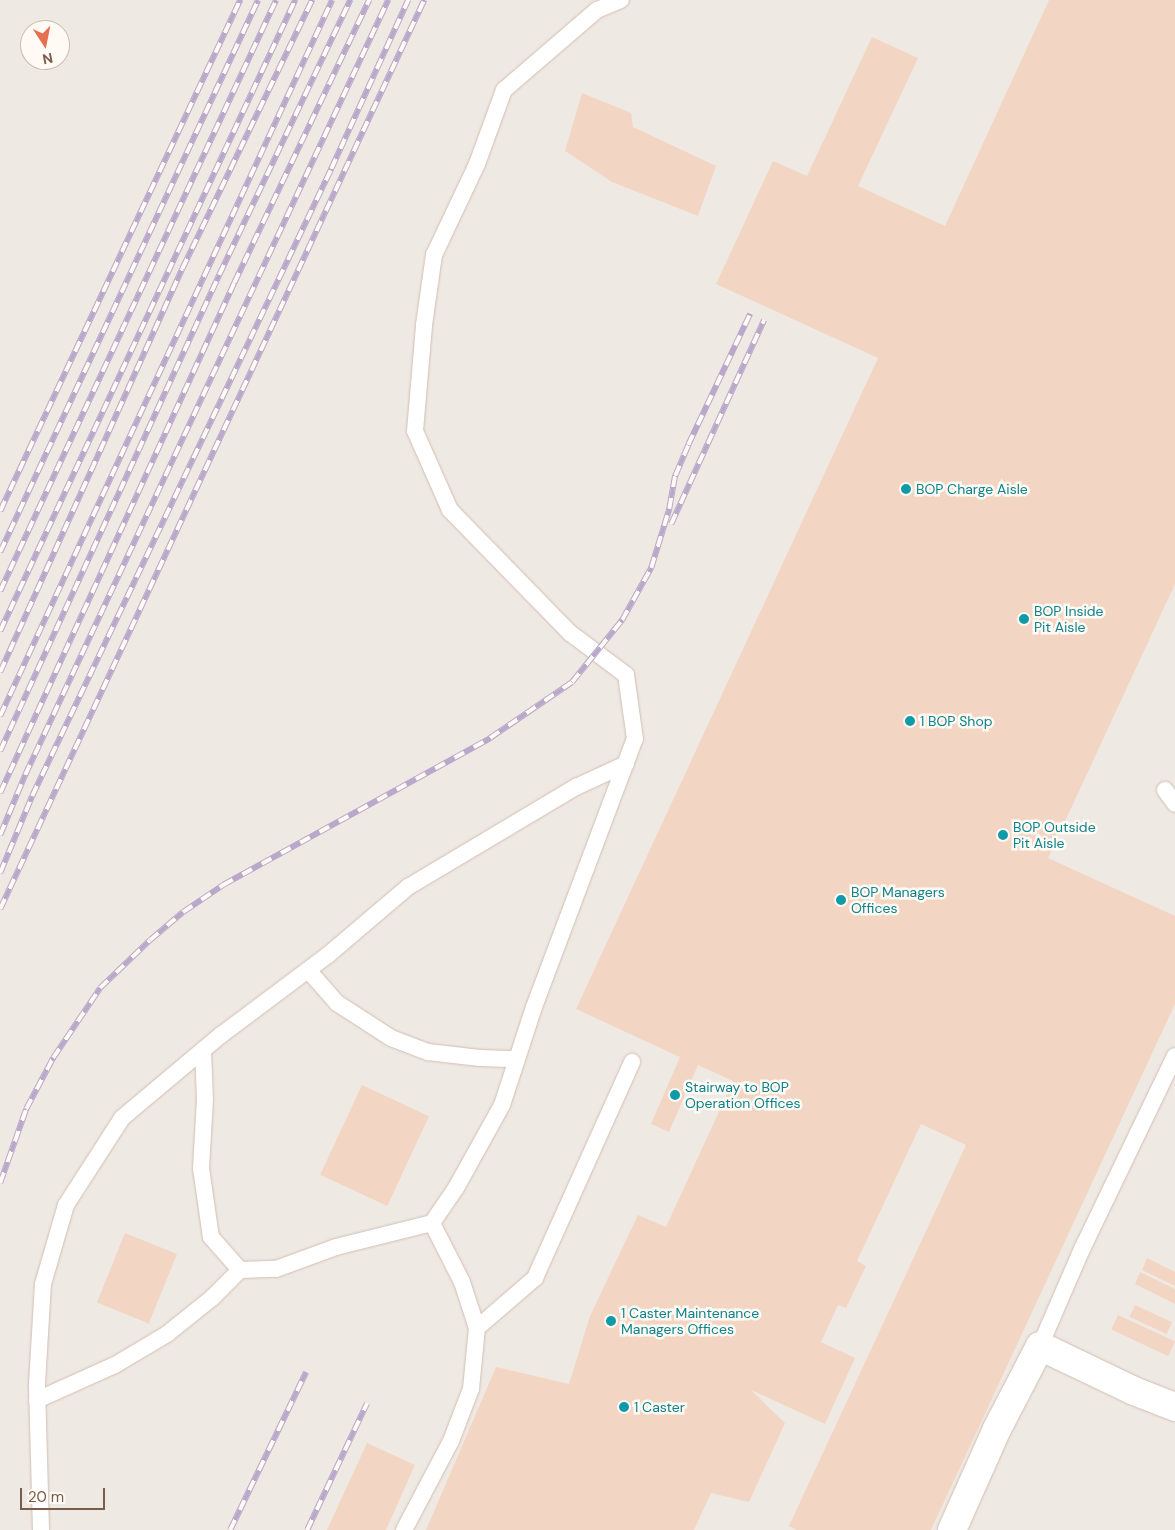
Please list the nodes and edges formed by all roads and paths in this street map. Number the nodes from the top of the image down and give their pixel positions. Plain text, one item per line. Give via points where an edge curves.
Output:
1 (620, 0) edge
2 (626, 764) junction
3 (1165, 790) dead end
4 (1175, 804) edge
5 (308, 970) junction
6 (203, 1050) junction
7 (1175, 1056) edge
8 (516, 1059) junction
9 (632, 1062) dead end
10 (432, 1223) junction
11 (240, 1270) junction
12 (477, 1328) junction
13 (1040, 1346) junction
14 (37, 1400) junction
15 (1175, 1408) edge
16 (41, 1530) edge
17 (404, 1530) edge
18 (952, 1530) edge

1 - 2 lane via 597,10 504,90 477,164 434,255 415,431 450,510 570,633 626,675 635,739
2 - 5 lane via 576,788 408,887
2 - 8 lane
3 - 4 lane
5 - 6 lane
5 - 8 lane via 337,1004 392,1038 428,1052
6 - 11 lane via 205,1099 201,1168 211,1237
6 - 14 lane via 122,1118 66,1205 43,1284
7 - 13 lane via 1082,1248
8 - 10 lane via 502,1105 456,1188
9 - 12 lane via 535,1278
10 - 11 lane via 336,1247 276,1269
10 - 12 lane via 462,1282
11 - 14 lane via 212,1298 167,1334 115,1365
12 - 17 lane via 471,1389 451,1441
13 - 15 street
13 - 18 street via 997,1429
14 - 16 lane

